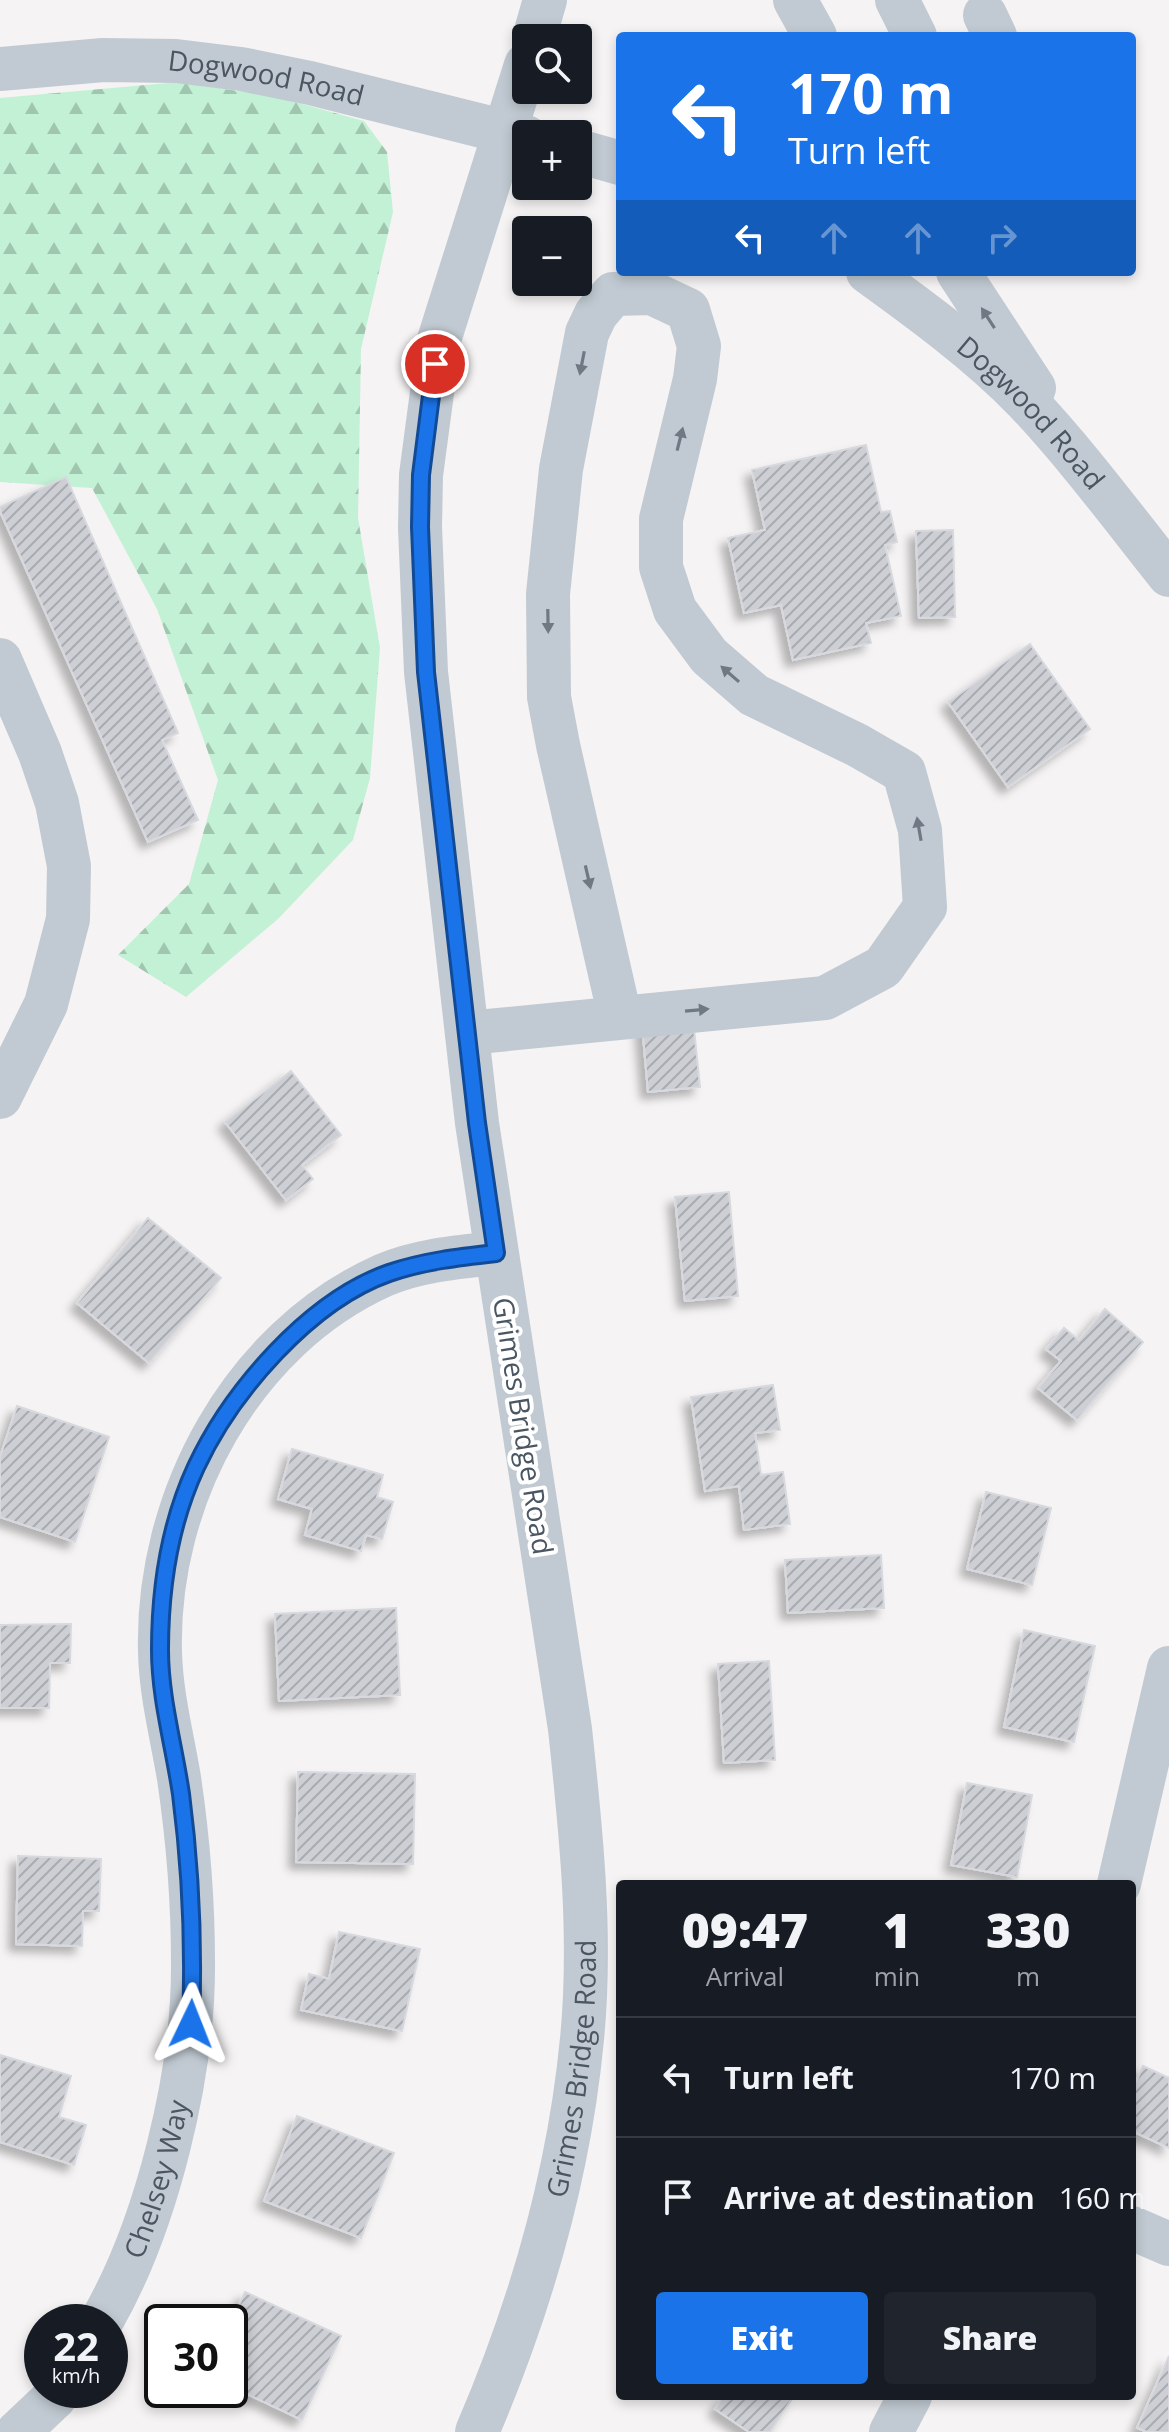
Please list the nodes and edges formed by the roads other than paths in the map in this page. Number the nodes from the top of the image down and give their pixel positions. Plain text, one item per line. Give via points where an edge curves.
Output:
1 (545, 0) edge
2 (795, 0) edge
3 (897, 0) edge
4 (538, 24) edge
5 (813, 32) edge
6 (913, 32) edge
7 (0, 69) edge
8 (512, 133) edge
9 (512, 145) edge
10 (592, 155) edge
11 (616, 162) edge
12 (873, 276) edge
13 (961, 276) edge
14 (1092, 477) junction
15 (1169, 575) edge
16 (0, 660) edge
17 (620, 1017) junction
18 (467, 1033) junction
19 (0, 1097) edge
20 (496, 1253) junction
21 (1169, 1668) edge
22 (1120, 1880) edge
23 (1136, 2230) edge
24 (1169, 2244) edge
25 (109, 2304) edge
26 (908, 2400) edge
27 (42, 2408) edge
28 (18, 2432) edge
29 (477, 2432) edge
30 (891, 2432) edge

1 - 4 street
2 - 5 street
3 - 6 street
7 - 8 street, Dogwood Road via 103,60 241,69
9 - 18 street, Grimes Bridge Road via 439,340 421,475 426,672
10 - 11 street
12 - 14 street, Dogwood Road via 1023,398
14 -> 13 street
14 - 15 street, Dogwood Road
16 - 19 street via 49,778 69,866 68,919 46,1004
17 -> 17 street via 825,998 883,967 925,907 920,830 904,772 754,695 709,656 675,610 661,567 661,519 699,346 688,310 652,293 613,294 587,333 561,469 548,594 551,709
17 - 18 street
18 - 20 street, Grimes Bridge Road
20 - 25 street, Chelsey Way via 440,1259 387,1274 342,1297 299,1329 260,1371 224,1417 196,1467 171,1544 160,1653 187,1841 191,2024 171,2135 152,2202
20 - 29 street, Grimes Bridge Road via 570,1729 585,1930 582,2037 548,2231 518,2330
21 - 22 street
23 - 24 street
26 - 30 street
27 - 28 street

